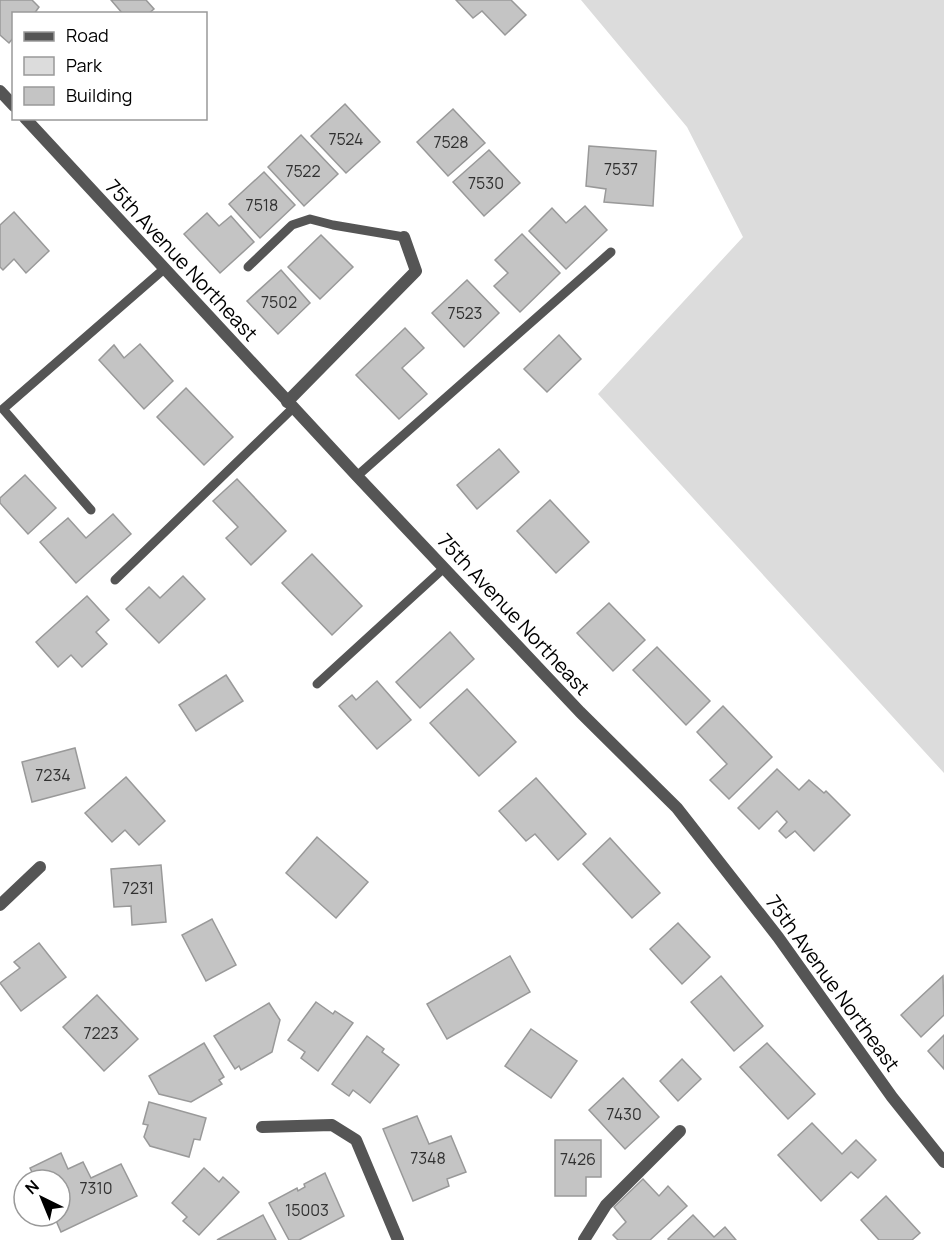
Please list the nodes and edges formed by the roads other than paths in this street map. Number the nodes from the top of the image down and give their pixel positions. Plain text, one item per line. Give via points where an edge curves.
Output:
1 (0, 92) edge
2 (12, 104) edge
3 (27, 120) edge
4 (404, 237) joint
5 (611, 252) dead end
6 (248, 267) dead end
7 (164, 269) junction
8 (290, 405) junction
9 (357, 476) junction
10 (91, 510) dead end
11 (444, 568) junction
12 (115, 580) dead end
13 (316, 684) dead end
14 (39, 867) dead end
15 (0, 905) edge
16 (262, 1128) dead end
17 (680, 1131) dead end
18 (944, 1162) edge
19 (398, 1240) edge
20 (584, 1240) edge

1 - 2 street
3 - 7 street, 75th Avenue Northeast
4 - 6 lane via 310,219 292,225
4 - 8 street via 416,271
5 - 9 lane
7 - 8 street, 75th Avenue Northeast
7 - 10 lane via 3,409
8 - 9 street, 75th Avenue Northeast
8 - 12 lane
9 - 11 street, 75th Avenue Northeast
11 - 13 lane
11 - 18 street, 75th Avenue Northeast via 677,808
14 - 15 street
16 - 19 street via 332,1125 356,1140
17 - 20 street via 606,1205

